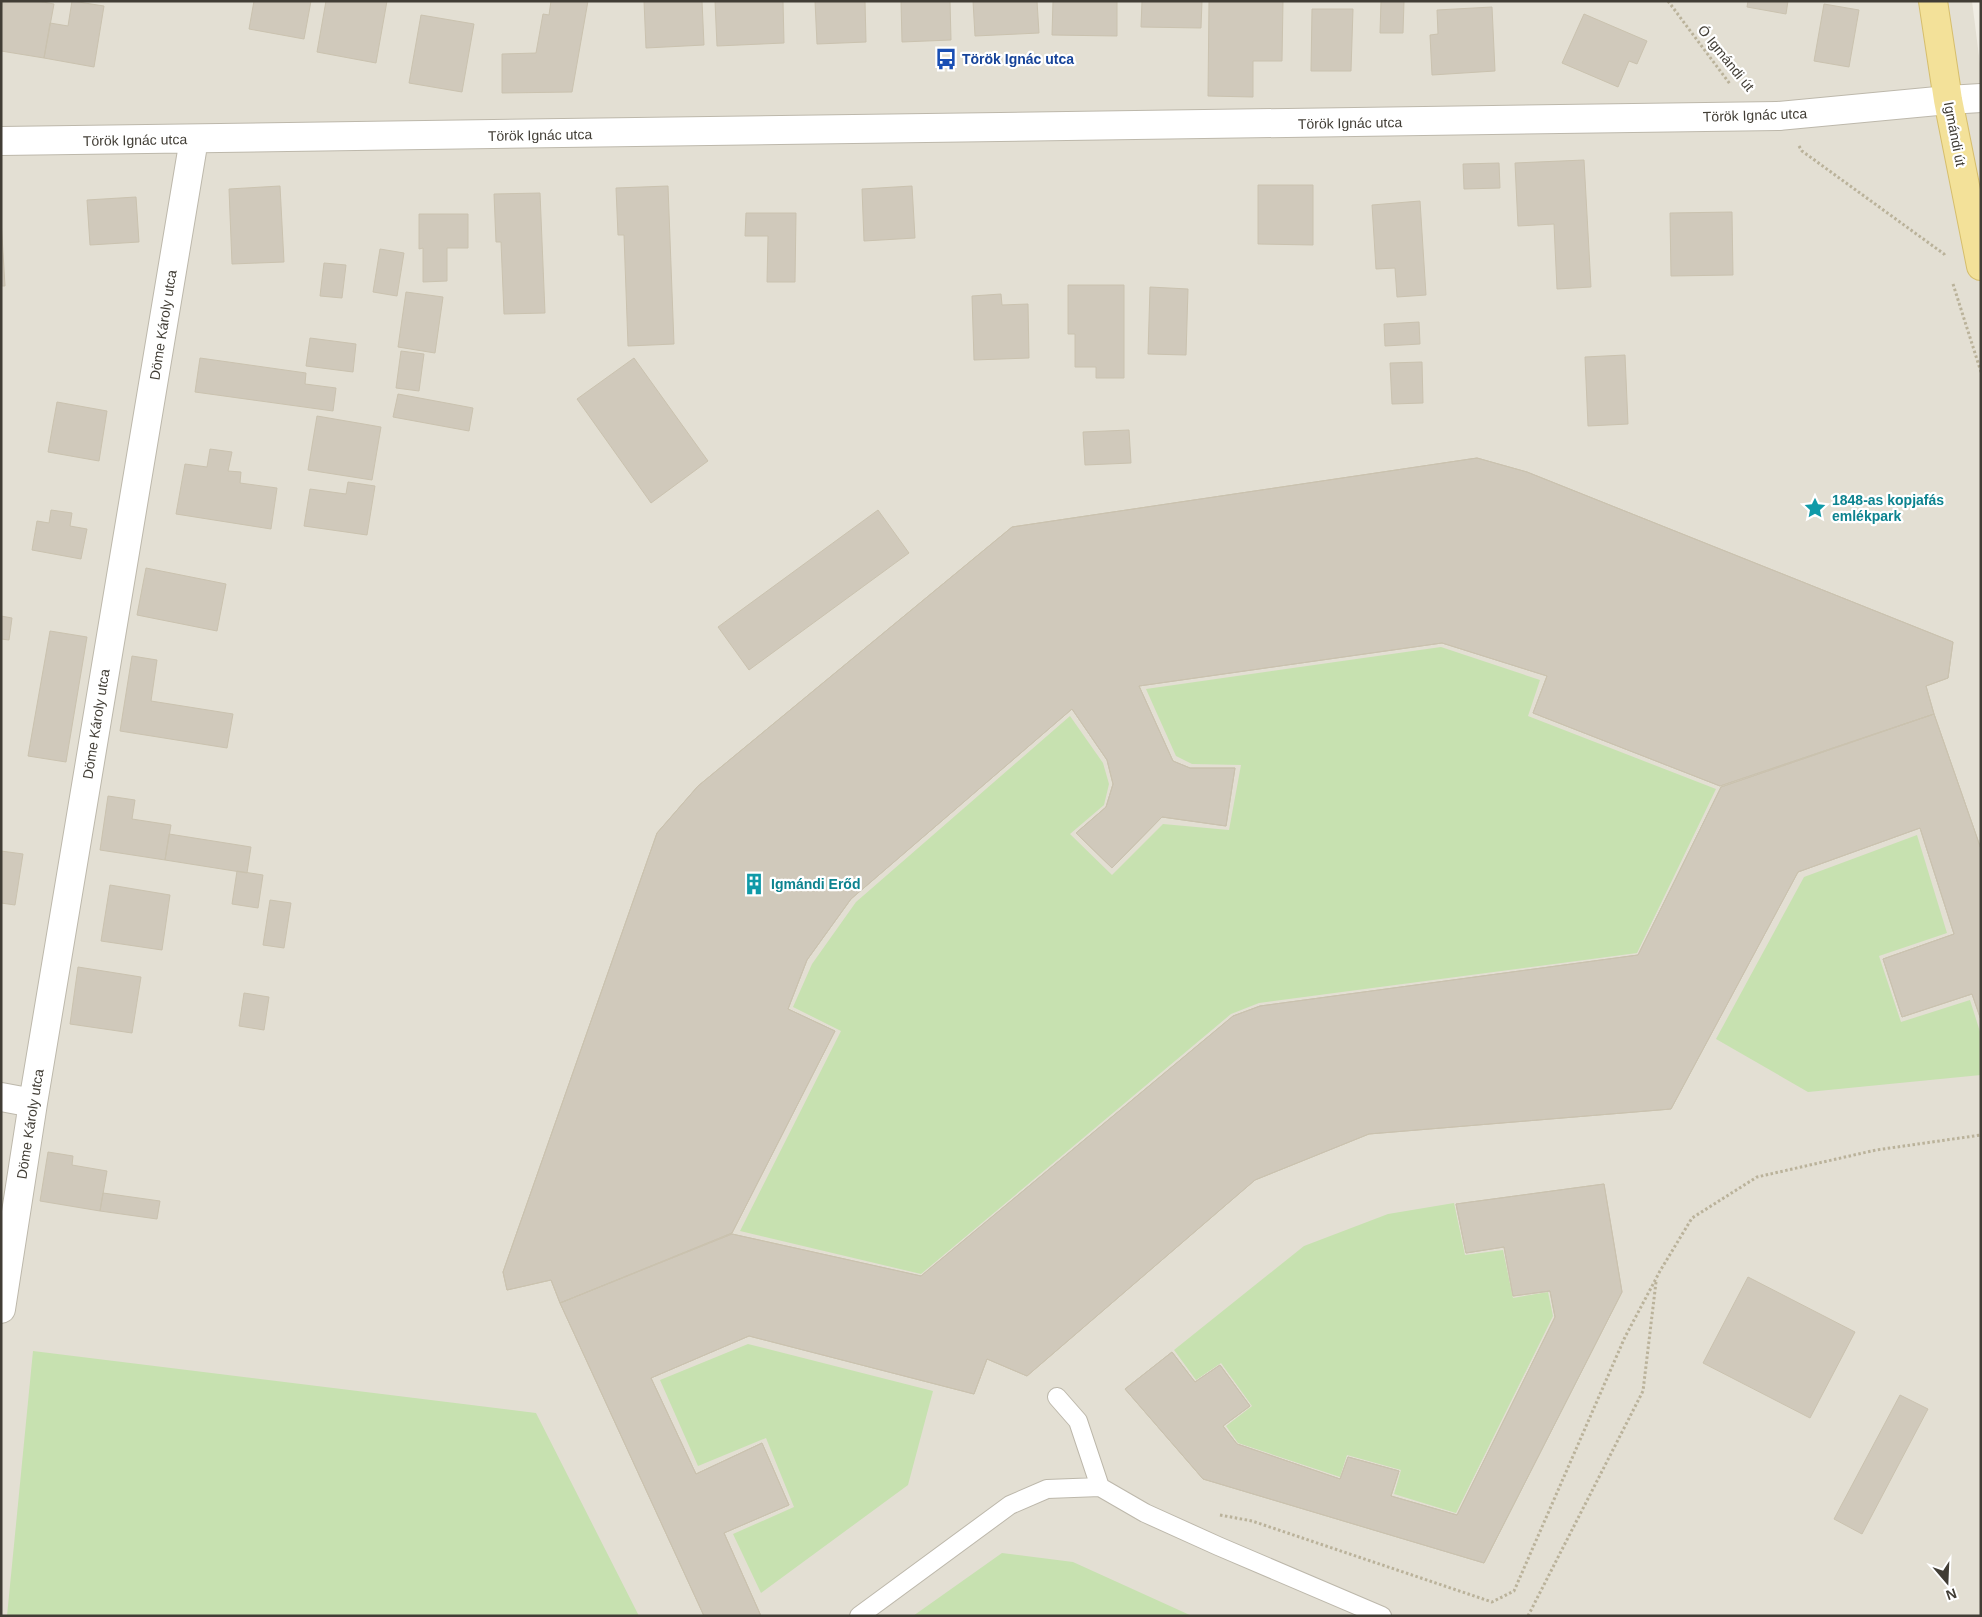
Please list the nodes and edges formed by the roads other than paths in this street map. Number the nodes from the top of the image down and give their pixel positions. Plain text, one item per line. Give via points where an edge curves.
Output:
1 (1933, 1) edge
2 (1981, 98) edge
3 (1948, 100) junction
4 (194, 139) junction
5 (1, 141) edge
6 (1981, 266) edge
7 (1, 1097) edge
8 (33, 1104) junction
9 (1, 1309) edge
10 (1057, 1397) dead end
11 (1100, 1487) junction
12 (859, 1616) edge
13 (1382, 1616) edge

1 - 3 main road, Igmándi út
2 - 3 street, Török Ignác utca
3 - 4 street, Török Ignác utca via 1778,116
3 - 6 main road, Igmándi út
4 - 5 street, Török Ignác utca
4 - 8 street, Döme Károly utca
7 - 8 street
8 - 9 street, Döme Károly utca
10 - 11 lane via 1078,1421
11 - 12 lane via 1047,1489 1010,1505
11 - 13 lane via 1145,1513

